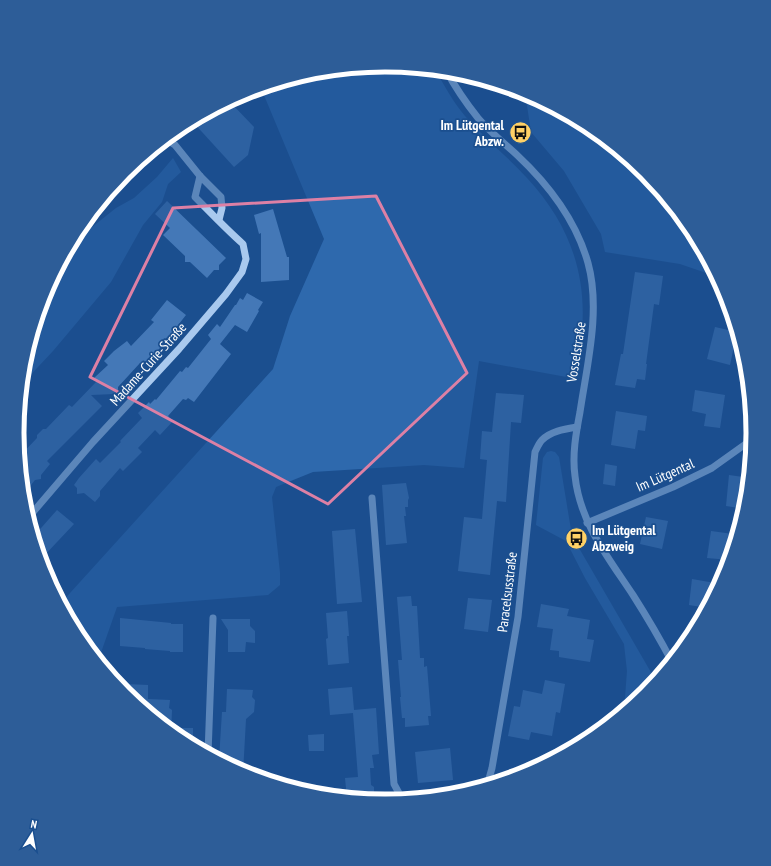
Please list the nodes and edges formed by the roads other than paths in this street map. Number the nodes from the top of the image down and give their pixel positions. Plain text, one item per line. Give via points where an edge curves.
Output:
1 (450, 77) edge
2 (171, 142) edge
3 (200, 176) junction
4 (219, 220) junction
5 (577, 427) junction
6 (747, 443) edge
7 (372, 498) dead end
8 (33, 512) edge
9 (587, 522) junction
10 (213, 618) dead end
11 (669, 657) edge
12 (208, 748) edge
13 (489, 779) edge
14 (401, 794) edge

1 - 5 street, Vosselstraße via 479,119 546,185 578,235 588,263 594,317
2 - 3 street
3 - 4 street via 221,197
3 - 4 street, Madame-Curie-Straße via 195,198
4 - 8 street, Madame-Curie-Straße via 224,228 243,244 246,259 242,272 180,349 93,442
5 - 9 street, Vosselstraße via 574,476
5 - 13 street, Paracelsusstraße via 551,434 541,441 536,452 518,617
6 - 9 street, Im Lütgental via 712,468
7 - 14 street via 394,784
9 - 11 street, Vosselstraße via 651,623
10 - 12 street

